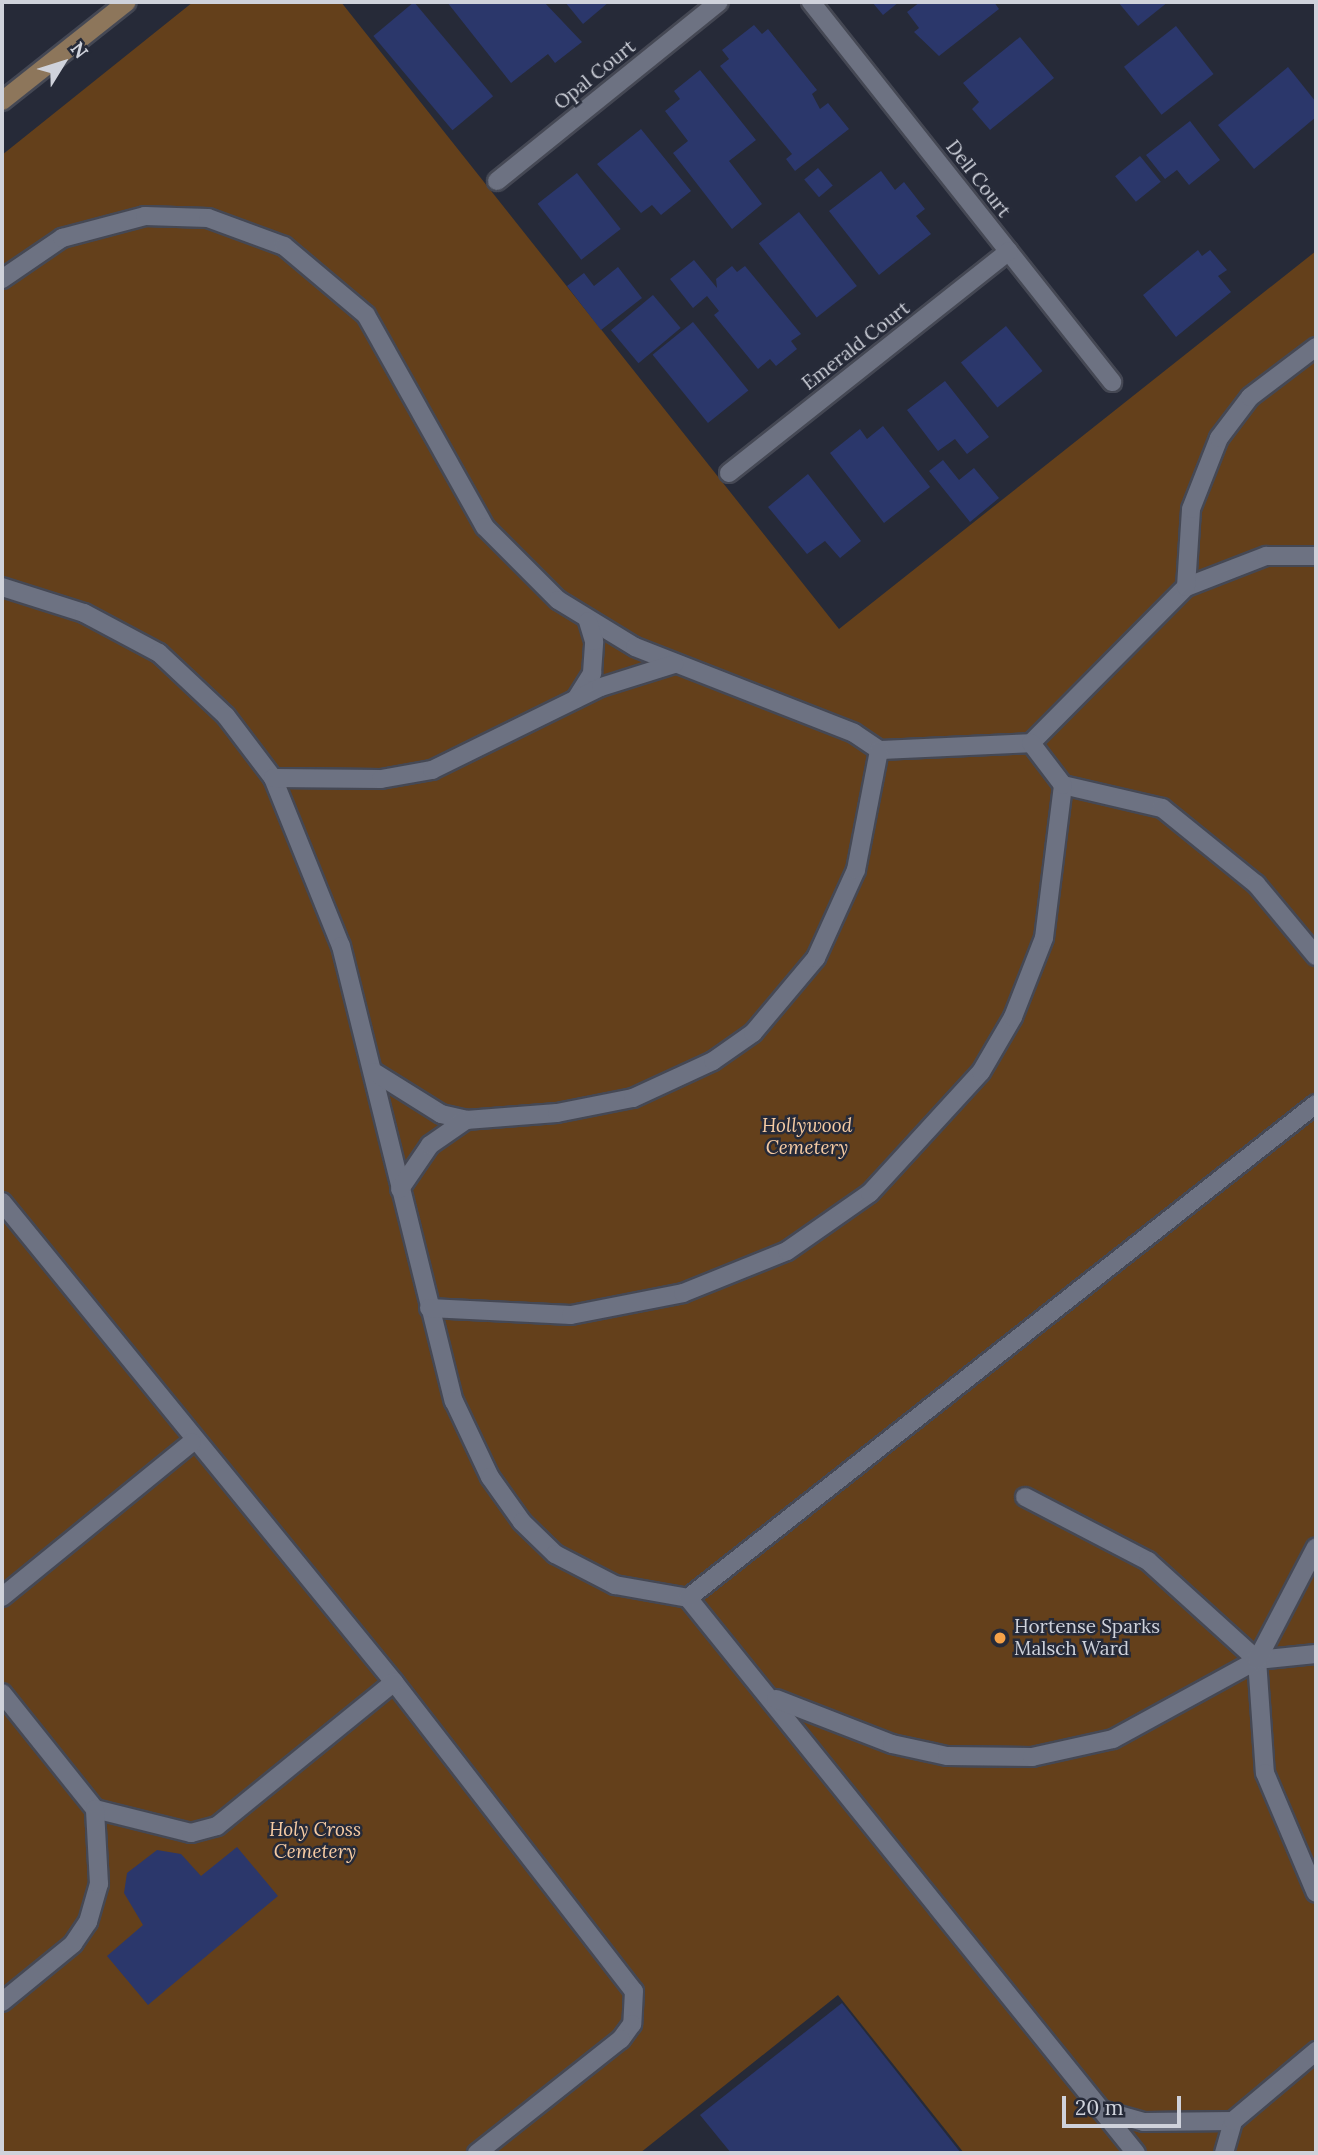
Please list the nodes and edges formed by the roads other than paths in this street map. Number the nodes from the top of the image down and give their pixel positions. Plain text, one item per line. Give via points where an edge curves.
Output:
1 (127, 2) edge
2 (719, 2) edge
3 (811, 2) edge
4 (2, 101) edge
5 (497, 181) dead end
6 (1009, 251) junction
7 (2, 279) edge
8 (1316, 347) edge
9 (1112, 382) dead end
10 (729, 473) dead end
11 (1316, 556) edge
12 (2, 587) edge
13 (1186, 587) junction
14 (588, 621) junction
15 (674, 664) junction
16 (576, 699) junction
17 (1031, 743) junction
18 (879, 750) junction
19 (273, 778) junction
20 (1063, 785) junction
21 (1316, 956) edge
22 (374, 1072) junction
23 (1316, 1104) edge
24 (466, 1120) junction
25 (400, 1189) junction
26 (2, 1202) edge
27 (429, 1308) junction
28 (192, 1442) junction
29 (1025, 1497) dead end
30 (1316, 1547) edge
31 (2, 1597) edge
32 (688, 1598) junction
33 (1316, 1654) edge
34 (1257, 1660) junction
35 (394, 1682) junction
36 (2, 1693) edge
37 (773, 1698) junction
38 (95, 1809) junction
39 (1316, 1893) edge
40 (2, 2002) edge
41 (1316, 2051) edge
42 (1101, 2110) junction
43 (1233, 2121) junction
44 (477, 2153) edge
45 (1136, 2153) edge
46 (1224, 2153) edge

1 - 4 main road
2 - 5 street, Opal Court
3 - 6 street, Dell Court
6 - 9 street, Dell Court
6 - 10 street, Emerald Court
7 - 14 street via 62,238 145,216 208,218 284,246 366,315 485,527
8 - 13 street via 1250,397 1219,438 1191,509
11 - 13 street via 1266,556
12 - 19 street via 84,613 159,653 226,716
13 - 17 street
14 - 15 street
14 - 16 street via 592,673
15 - 16 street
15 - 18 street via 854,733
16 - 19 street via 432,770 381,779
17 - 18 street
17 - 20 street
18 - 24 street via 876,793 840,911 816,958 752,1033 673,1084 633,1098 557,1113
19 - 22 street via 341,946
20 - 21 street via 1162,808 1256,884
20 - 27 street via 1044,938 1013,1017 946,1117 870,1193 787,1251 682,1293 571,1315
22 - 24 street via 441,1114
22 - 25 street
23 - 32 street
24 - 25 street via 430,1145
25 - 27 street
26 - 28 street
27 - 32 street via 464,1425 522,1521 555,1554 615,1585
28 - 31 street
28 - 35 street
29 - 34 street via 1148,1561
30 - 34 street
32 - 37 street
33 - 34 street
34 - 37 street via 1113,1739 1022,1758 947,1756 892,1744
34 - 39 street via 1265,1773
35 - 38 street via 217,1826 167,1831
35 - 44 street via 634,1991 632,2024 621,2039
36 - 38 street
37 - 42 street
38 - 40 street via 99,1884 88,1922 73,1944
41 - 43 street
42 - 43 street via 1144,2122
42 - 45 street
43 - 46 street

